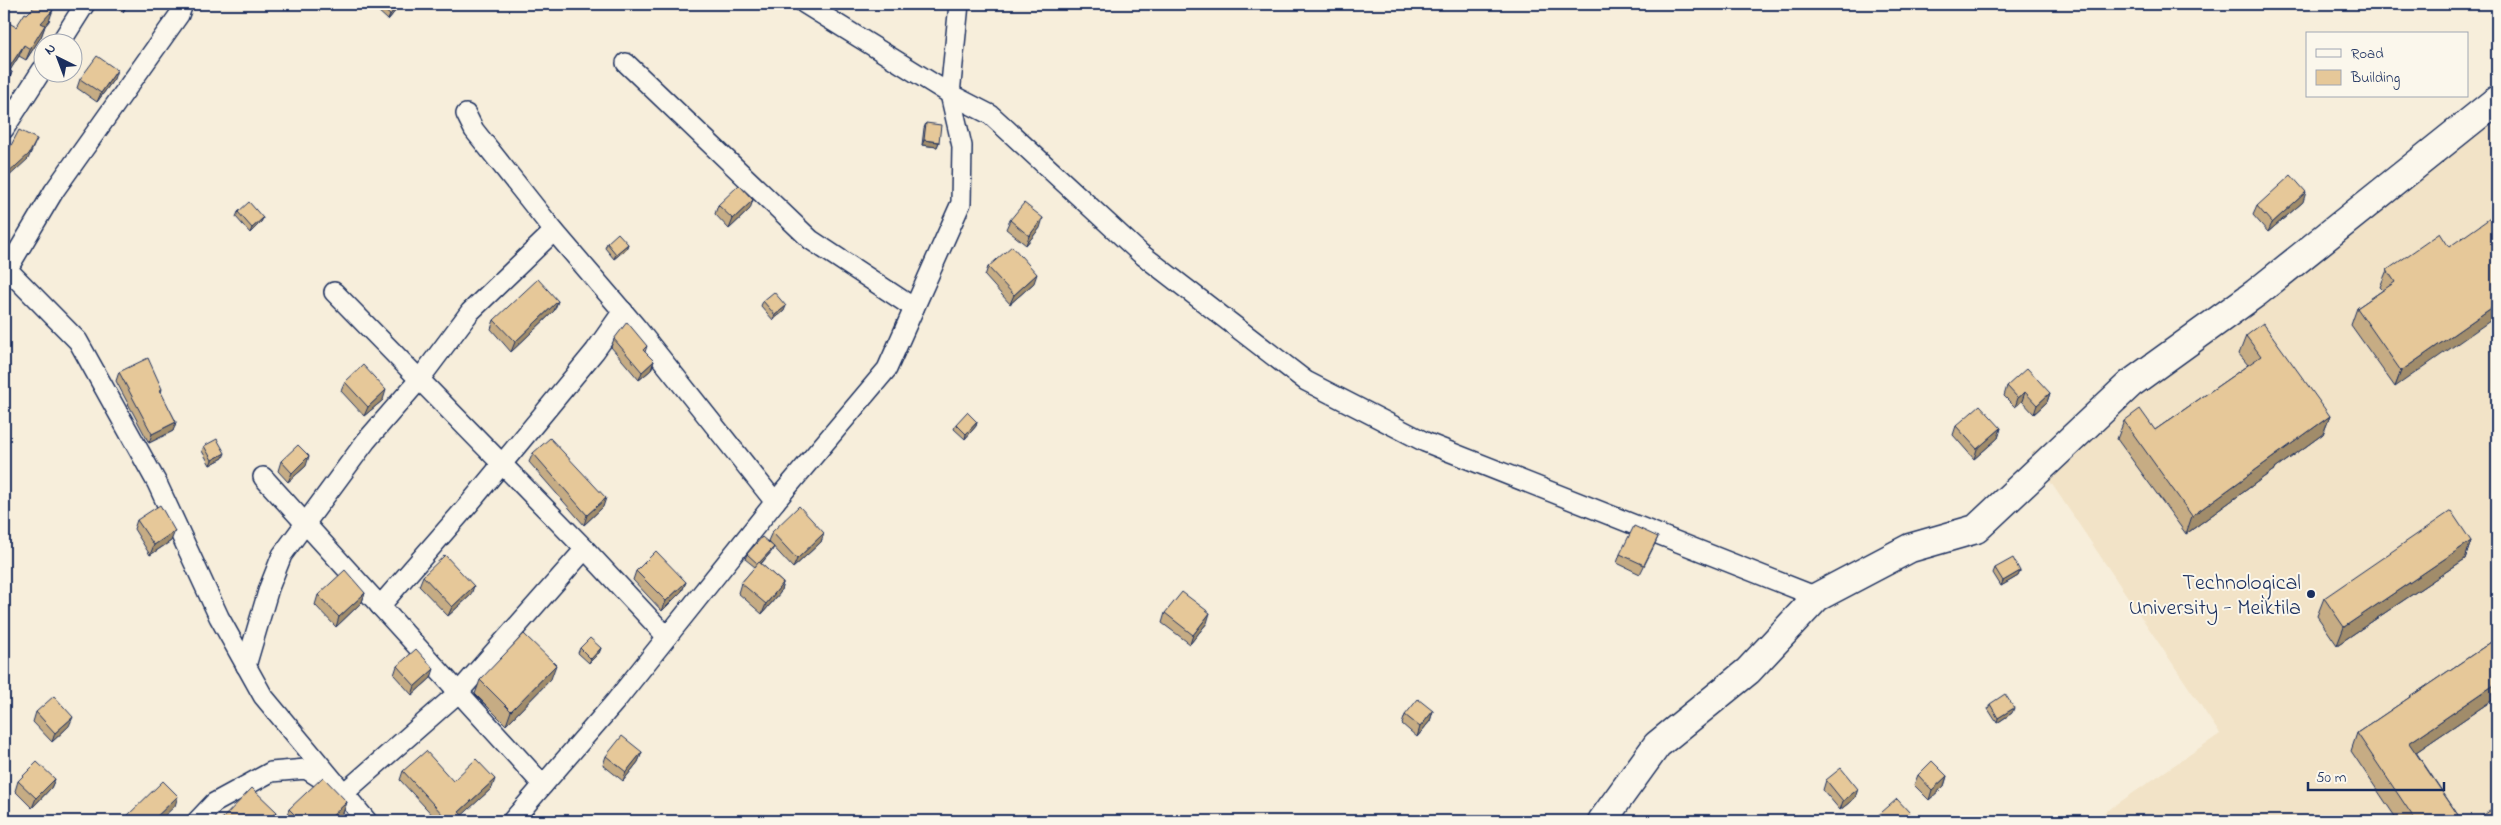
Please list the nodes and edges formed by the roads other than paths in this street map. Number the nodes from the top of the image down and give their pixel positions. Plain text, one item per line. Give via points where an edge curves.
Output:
1 (85, 4) edge
2 (183, 4) edge
3 (805, 4) edge
4 (959, 4) edge
5 (67, 32) edge
6 (626, 63) dead end
7 (34, 82) edge
8 (950, 94) junction
9 (2497, 100) edge
10 (466, 114) dead end
11 (4, 129) edge
12 (554, 231) junction
13 (6, 272) edge
14 (334, 292) dead end
15 (914, 308) junction
16 (623, 311) junction
17 (419, 380) junction
18 (501, 463) junction
19 (264, 477) dead end
20 (775, 502) junction
21 (305, 523) junction
22 (585, 549) junction
23 (1817, 597) junction
24 (380, 606) junction
25 (667, 637) junction
26 (246, 666) junction
27 (458, 693) junction
28 (543, 785) junction
29 (344, 793) junction
30 (197, 821) edge
31 (367, 821) edge
32 (512, 821) edge
33 (1602, 821) edge

1 - 5 street
2 - 13 street via 179,15 54,191
3 - 8 street
4 - 8 street
6 - 15 street via 811,240
7 - 11 street
8 - 15 street via 962,146 961,203
8 - 23 street via 992,115 1140,253 1306,380 1425,442
9 - 23 street via 2256,293 2130,384 1976,528 1910,548
10 - 12 street via 474,130
12 - 16 street
12 - 17 street via 470,312
13 - 26 street via 78,341 157,483 219,617
14 - 17 street
15 - 20 street via 887,369
16 - 18 street via 595,351
16 - 20 street
17 - 18 street
17 - 21 street via 366,441
18 - 22 street
18 - 24 street
19 - 21 street
20 - 25 street
21 - 24 street
21 - 26 street via 282,555
22 - 25 street
22 - 27 street
23 - 33 street via 1748,671 1657,746
24 - 27 street
25 - 28 street
26 - 29 street via 262,696
27 - 28 street
27 - 29 street
28 - 32 street
29 - 30 street via 306,769 271,772 214,802
29 - 31 street

